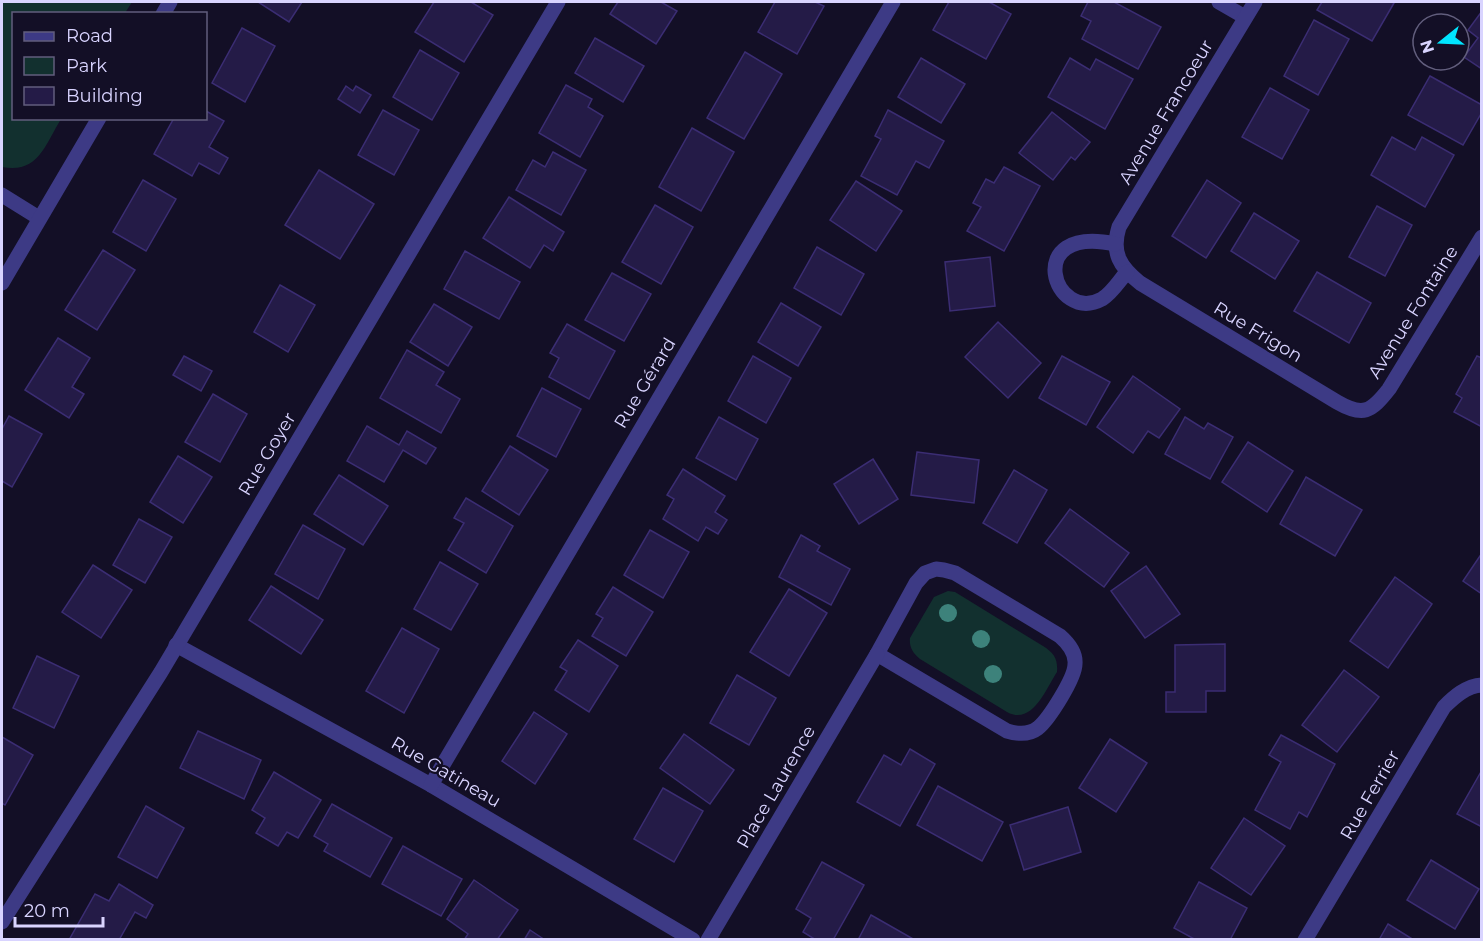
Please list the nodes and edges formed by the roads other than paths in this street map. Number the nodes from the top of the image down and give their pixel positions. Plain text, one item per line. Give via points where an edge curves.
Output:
1 (558, 2) edge
2 (893, 2) edge
3 (1219, 2) edge
4 (1255, 2) edge
5 (1245, 17) junction
6 (98, 120) edge
7 (2, 195) edge
8 (39, 218) junction
9 (1482, 237) edge
10 (1115, 244) junction
11 (1127, 272) junction
12 (2, 283) edge
13 (1374, 405) joint
14 (176, 645) junction
15 (877, 654) junction
16 (1482, 685) edge
17 (431, 785) junction
18 (2, 922) edge
19 (693, 939) edge
20 (708, 939) edge
21 (1305, 939) edge

1 - 14 street, Rue Goyer
2 - 17 street, Rue Gérard
3 - 5 street
4 - 5 street, Avenue Francoeur
5 - 10 street, Avenue Francoeur via 1119,227
6 - 8 street
7 - 8 street
8 - 12 street
9 - 13 street, Avenue Fontaine via 1389,389
10 - 11 street via 1118,259
10 - 11 street via 1089,240 1062,250 1056,264 1058,283 1074,301 1093,302 1109,294
11 - 13 street, Rue Frigon via 1347,408 1361,411
14 - 17 street, Rue Gatineau
14 - 18 street, Rue Goyer
15 - 15 street, Place Laurence via 1016,734 1032,732 1044,722 1069,683 1076,664 1071,648 1060,636 944,570 920,577
15 - 20 street, Place Laurence
16 - 21 street, Rue Ferrier via 1458,694 1444,708
17 - 19 street, Rue Gatineau

